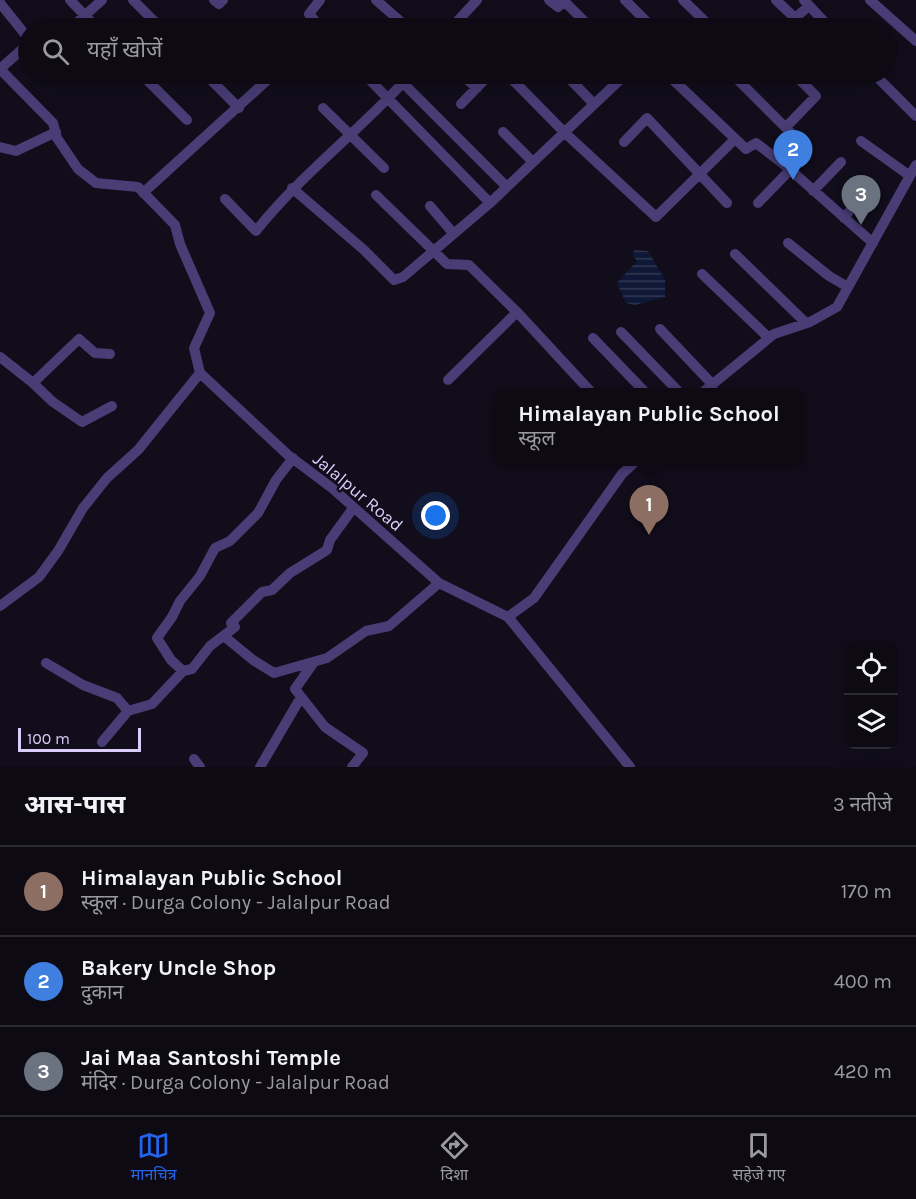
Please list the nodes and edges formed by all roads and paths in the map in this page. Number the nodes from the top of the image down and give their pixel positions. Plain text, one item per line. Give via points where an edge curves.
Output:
1 (70, 0) edge
2 (102, 0) edge
3 (134, 0) edge
4 (214, 0) edge
5 (223, 0) edge
6 (320, 0) edge
7 (376, 0) edge
8 (549, 0) edge
9 (625, 0) edge
10 (683, 0) edge
11 (776, 0) edge
12 (870, 0) edge
13 (564, 1) edge
14 (471, 2) edge
15 (0, 3) edge
16 (806, 3) edge
17 (86, 16) junction
18 (84, 18) edge
19 (151, 18) edge
20 (312, 18) edge
21 (397, 18) edge
22 (459, 18) edge
23 (581, 18) edge
24 (643, 18) edge
25 (702, 18) edge
26 (820, 18) edge
27 (890, 18) edge
28 (898, 25) edge
29 (18, 26) edge
30 (916, 41) edge
31 (18, 53) edge
32 (151, 84) edge
33 (215, 84) edge
34 (263, 84) edge
35 (373, 84) edge
36 (402, 84) edge
37 (404, 84) edge
38 (472, 84) edge
39 (481, 84) edge
40 (517, 84) edge
41 (575, 84) edge
42 (615, 84) edge
43 (677, 84) edge
44 (742, 84) edge
45 (804, 84) edge
46 (884, 84) edge
47 (477, 88) junction
48 (388, 100) junction
49 (594, 104) junction
50 (462, 105) dead end
51 (238, 108) junction
52 (323, 108) dead end
53 (916, 116) edge
54 (187, 120) dead end
55 (786, 127) junction
56 (56, 132) junction
57 (503, 132) dead end
58 (564, 132) junction
59 (351, 134) junction
60 (735, 140) junction
61 (861, 141) dead end
62 (624, 142) dead end
63 (0, 147) edge
64 (533, 162) junction
65 (842, 162) dead end
66 (916, 165) edge
67 (788, 167) junction
68 (384, 168) dead end
69 (701, 173) junction
70 (910, 176) junction
71 (507, 187) junction
72 (292, 188) junction
73 (813, 191) junction
74 (143, 193) junction
75 (376, 195) dead end
76 (860, 198) dead end
77 (225, 199) dead end
78 (490, 203) junction
79 (727, 203) dead end
80 (758, 203) dead end
81 (430, 206) dead end
82 (844, 218) junction
83 (453, 233) junction
84 (788, 243) dead end
85 (873, 243) junction
86 (431, 251) junction
87 (735, 254) dead end
88 (702, 274) dead end
89 (848, 287) junction
90 (517, 312) junction
91 (806, 323) junction
92 (660, 328) dead end
93 (621, 332) dead end
94 (593, 338) dead end
95 (769, 338) junction
96 (110, 354) dead end
97 (0, 357) edge
98 (200, 373) junction
99 (448, 380) dead end
100 (33, 383) junction
101 (713, 384) junction
102 (586, 388) edge
103 (640, 388) edge
104 (674, 388) edge
105 (709, 388) edge
106 (112, 406) dead end
107 (293, 458) junction
108 (631, 466) edge
109 (351, 511) dead end
110 (439, 583) junction
111 (0, 606) edge
112 (508, 617) junction
113 (225, 637) junction
114 (314, 662) junction
115 (46, 663) dead end
116 (183, 671) junction
117 (301, 697) junction
118 (128, 711) junction
119 (102, 742) dead end
120 (260, 767) edge
121 (352, 767) edge
122 (630, 767) edge

1 - 17 street
2 - 17 street
3 - 19 street
4 - 5 street via 219,4
6 - 20 street via 309,15
7 - 21 street
8 - 13 street via 558,7
9 - 24 street
10 - 25 street
11 - 16 street via 795,18
12 - 27 street
13 - 23 street
14 - 22 street
15 - 29 street
16 - 26 street
17 - 18 street
28 - 30 street
31 - 56 street via 0,69 53,123
32 - 54 street
33 - 51 street
34 - 51 street
35 - 48 street
36 - 48 street
37 - 71 street
38 - 47 street
39 - 47 street
40 - 58 street
41 - 49 street
42 - 49 street
43 - 60 street
44 - 55 street
45 - 55 street via 816,96
46 - 53 street
47 - 50 street
48 - 59 street
48 - 78 street
49 - 58 street
51 - 74 street
52 - 59 street
55 - 67 street via 804,146
56 - 63 street via 16,151
56 - 74 street via 78,169 96,183 138,187
57 - 64 street
58 - 64 street
58 - 69 street via 656,217
59 - 68 street
59 - 72 street
60 - 67 street via 746,149 756,143
60 - 69 street
61 - 70 street
62 - 69 street via 647,118
64 - 71 street
65 - 73 street
66 - 70 street
67 - 73 street
67 - 80 street
69 - 79 street
70 - 85 street
71 - 78 street
72 - 77 street via 256,231
72 - 86 street via 394,280 404,278
73 - 82 street
74 - 98 street via 176,225 180,244 210,313 194,348
75 - 86 street
76 - 82 street
78 - 83 street
81 - 83 street
82 - 85 street
83 - 86 street
84 - 89 street
85 - 89 street
86 - 90 street via 447,264 469,265
87 - 91 street
88 - 95 street
89 - 91 street via 837,307
90 - 99 street
90 - 102 street
91 - 95 street
92 - 101 street
93 - 104 street
94 - 103 street
95 - 101 street
96 - 100 street via 95,353 79,339
97 - 100 street
98 - 107 street, Jalalpur Road
98 - 111 street via 138,450 107,478 83,508 39,577
100 - 106 street via 82,422
101 - 105 street
107 - 110 street, Jalalpur Road
107 - 116 street via 258,513 230,541 215,548 157,638
108 - 112 street via 534,598
109 - 113 street via 327,550 290,573 272,590 262,592 231,623 235,627
110 - 112 street, Jalalpur Road
110 - 114 street via 389,626 366,632 327,658
112 - 122 street
113 - 114 street via 274,673
113 - 116 street via 210,646 192,669
114 - 117 street via 295,689
115 - 118 street via 83,685 117,698
116 - 118 street via 152,704
117 - 120 street
117 - 121 street via 325,727 363,753
118 - 119 street

